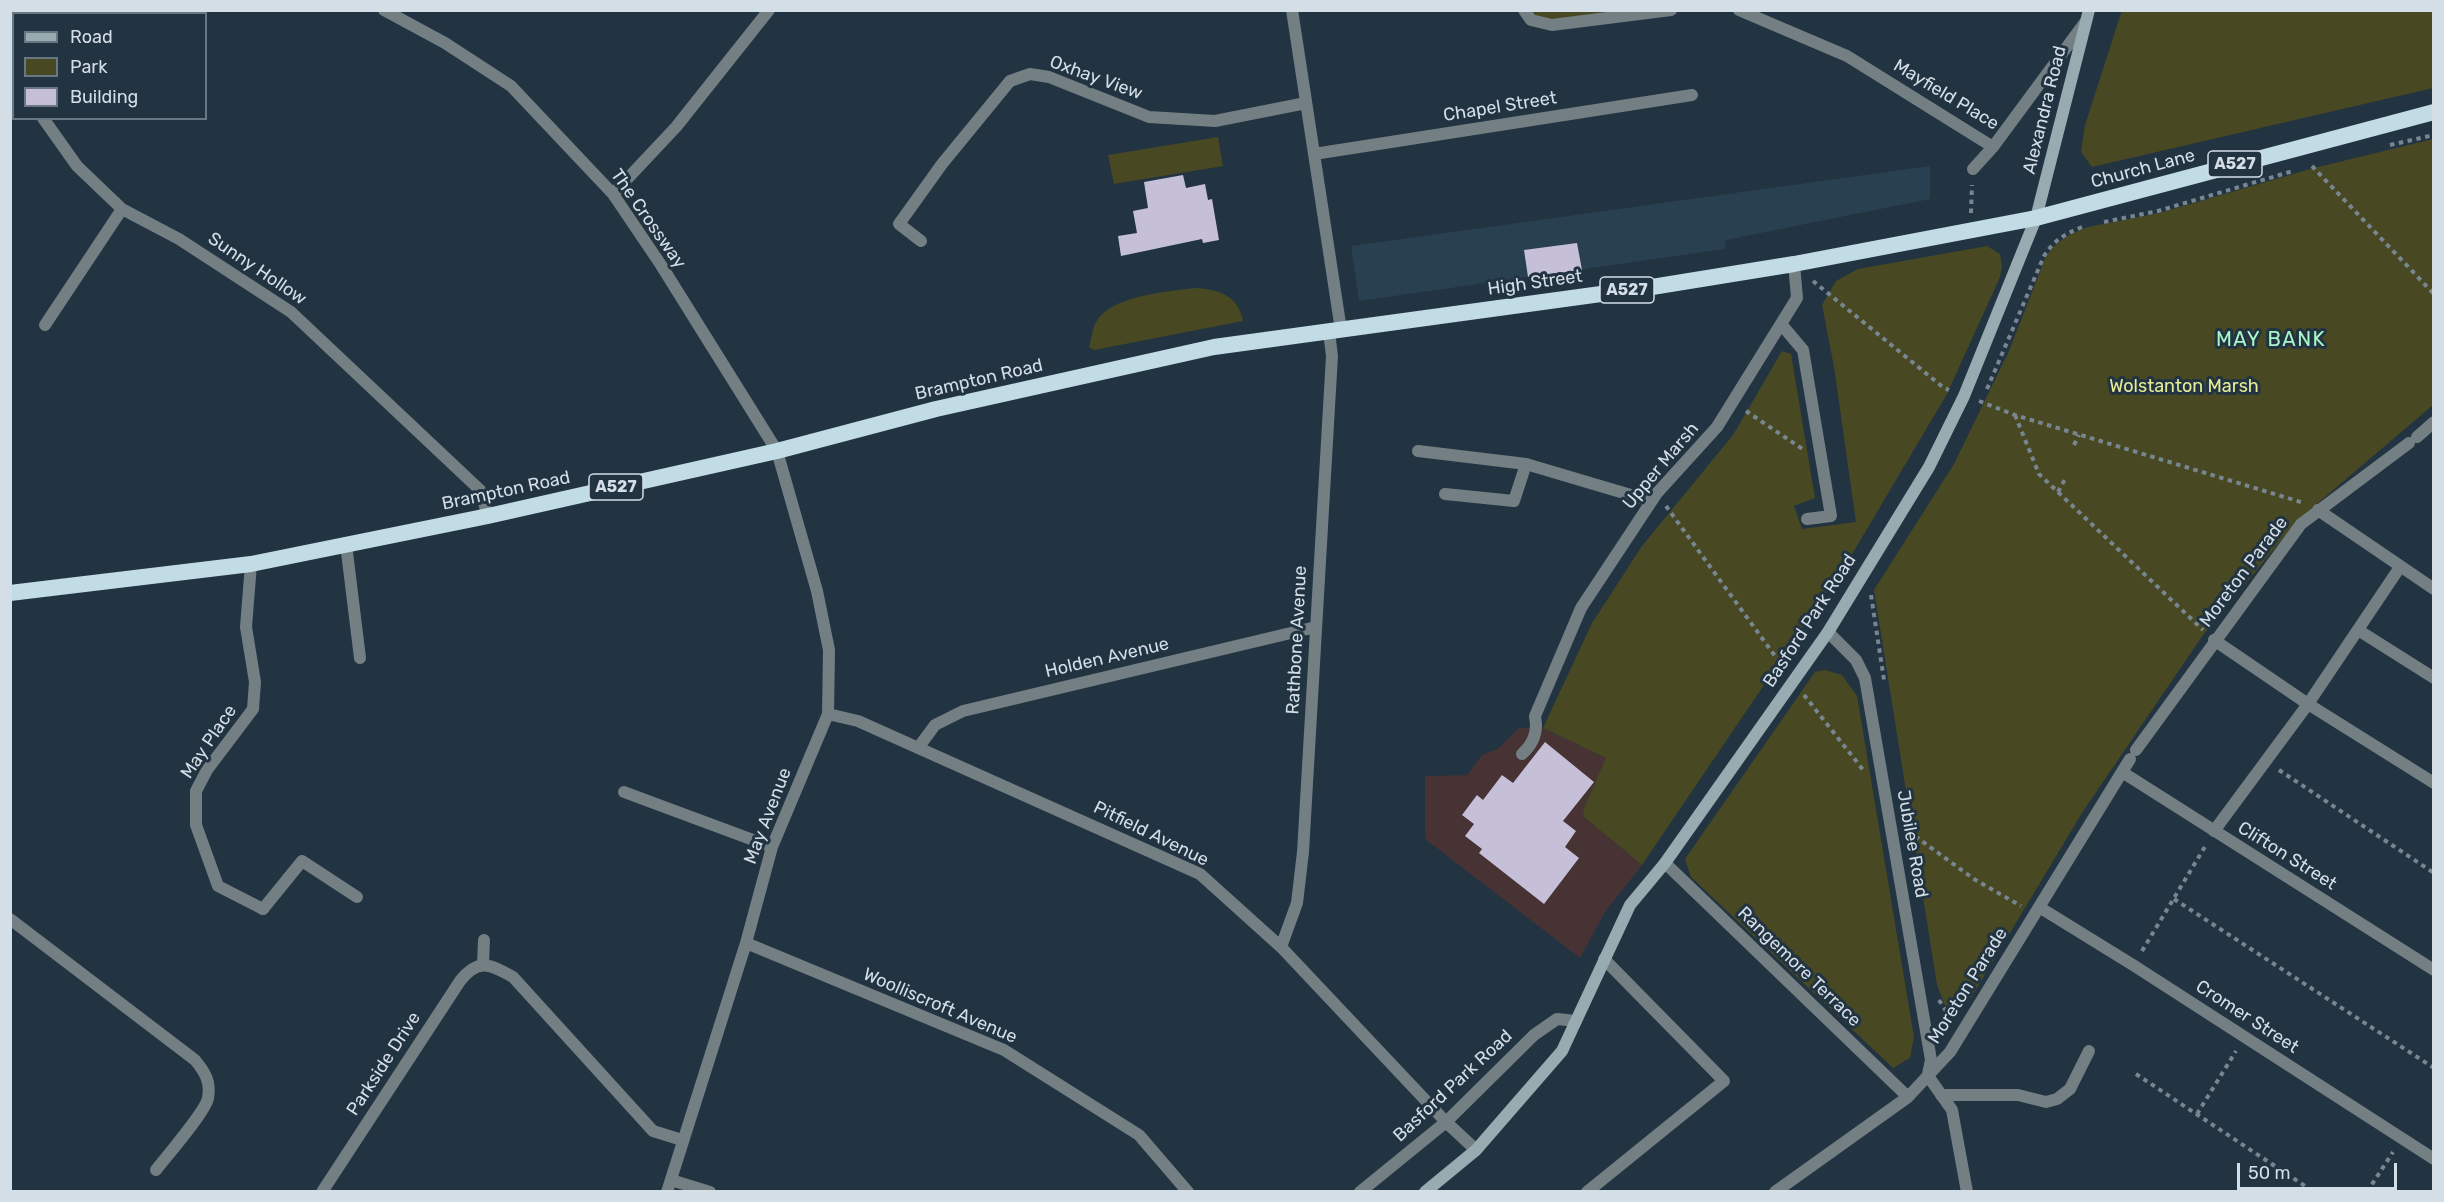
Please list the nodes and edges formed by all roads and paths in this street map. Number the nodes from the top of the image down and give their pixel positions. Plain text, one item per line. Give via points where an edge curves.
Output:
1 (384, 10) edge
2 (769, 10) edge
3 (1292, 10) edge
4 (1524, 10) edge
5 (1671, 10) edge
6 (1739, 10) edge
7 (2088, 15) edge
8 (1692, 95) dead end
9 (1306, 104) junction
10 (2433, 112) edge
11 (44, 120) edge
12 (2433, 135) edge
13 (1993, 147) junction
14 (1313, 148) junction
15 (2380, 148) dead end
16 (2321, 163) dead end
17 (2312, 166) junction
18 (1973, 169) joint
19 (613, 194) junction
20 (122, 208) junction
21 (2036, 218) junction
22 (2097, 223) dead end
23 (2087, 225) dead end
24 (1970, 230) junction
25 (921, 241) dead end
26 (1794, 264) junction
27 (2433, 294) edge
28 (1781, 324) junction
29 (45, 325) dead end
30 (1335, 331) junction
31 (1214, 347) joint
32 (1964, 396) junction
33 (1733, 402) junction
34 (1981, 402) junction
35 (1976, 412) dead end
36 (2015, 415) junction
37 (2433, 422) edge
38 (2079, 435) junction
39 (2074, 445) dead end
40 (777, 451) junction
41 (1418, 451) dead end
42 (1822, 462) junction
43 (1526, 464) junction
44 (2065, 479) dead end
45 (2058, 492) junction
46 (1445, 494) dead end
47 (1654, 497) junction
48 (2318, 510) junction
49 (488, 516) junction
50 (1807, 519) dead end
51 (346, 544) junction
52 (251, 564) junction
53 (2400, 567) junction
54 (2433, 589) edge
55 (1870, 591) dead end
56 (10, 593) edge
57 (1316, 627) junction
58 (2358, 630) junction
59 (1828, 632) junction
60 (2214, 640) junction
61 (360, 658) dead end
62 (2433, 678) edge
63 (1793, 681) junction
64 (1885, 683) dead end
65 (1809, 688) dead end
66 (1804, 694) junction
67 (1797, 704) dead end
68 (2308, 704) junction
69 (828, 714) junction
70 (918, 748) junction
71 (1521, 754) dead end
72 (2265, 761) junction
73 (1864, 763) dead end
74 (2122, 772) junction
75 (2433, 783) edge
76 (624, 792) dead end
77 (1887, 801) junction
78 (1907, 821) dead end
79 (2214, 831) junction
80 (1909, 833) junction
81 (1911, 844) dead end
82 (772, 847) junction
83 (1665, 863) junction
84 (2433, 873) edge
85 (357, 897) dead end
86 (2174, 899) junction
87 (2033, 908) junction
88 (10, 919) edge
89 (484, 940) dead end
90 (746, 944) junction
91 (1281, 947) junction
92 (1605, 959) junction
93 (483, 964) junction
94 (2133, 965) junction
95 (2433, 970) edge
96 (1937, 996) dead end
97 (1939, 1002) dead end
98 (1576, 1021) junction
99 (2245, 1037) junction
100 (2089, 1051) dead end
101 (2433, 1068) edge
102 (2136, 1074) dead end
103 (1928, 1076) junction
104 (1941, 1095) junction
105 (1908, 1097) junction
106 (2197, 1114) junction
107 (1446, 1122) junction
108 (2401, 1138) junction
109 (682, 1140) junction
110 (1476, 1150) junction
111 (2433, 1159) edge
112 (156, 1170) dead end
113 (669, 1186) edge
114 (322, 1191) edge
115 (710, 1191) edge
116 (1188, 1191) edge
117 (1359, 1191) edge
118 (1425, 1191) edge
119 (1587, 1191) edge
120 (1775, 1191) edge
121 (1966, 1191) edge
122 (2314, 1191) edge
123 (2367, 1191) edge

1 - 19 street, The Crossway via 445,43 511,86
2 - 19 street via 676,127
3 - 9 street, Rathbone Avenue
4 - 5 street via 1531,20 1552,26
6 - 13 street, Mayfield Place via 1847,56
7 - 13 street, Mayfield Place
7 - 21 main road, Alexandra Road
8 - 14 street, Chapel Street
9 - 14 street, Rathbone Avenue
9 - 25 street, Oxhay View via 1215,121 1149,117 1049,77 1030,74 1010,81 899,224
10 - 21 highway, Church Lane / A527
11 - 20 street, Sunny Hollow via 77,166
12 - 15 path
13 - 18 street
14 - 30 street, Rathbone Avenue
16 - 17 path
17 - 22 path via 2158,211
17 - 27 path
18 - 24 path
19 - 40 street, The Crossway
20 - 29 street
20 - 49 street, Sunny Hollow via 179,239 291,312 480,490
21 - 24 highway, High Street / A527
21 - 32 main road, Basford Park Road
23 - 34 path via 2063,235 2044,256
24 - 26 highway, High Street / A527
26 - 28 street, Upper Marsh via 1797,298
26 - 30 highway, High Street / A527
26 - 32 path via 1944,387
28 - 33 street, Upper Marsh
28 - 42 street via 1803,350
30 - 31 highway, High Street / A527
30 - 57 street, Rathbone Avenue
31 - 40 highway, Brampton Road / A527 via 936,408
32 - 34 path
32 - 59 main road, Basford Park Road via 1929,468
33 - 42 path
33 - 47 street, Upper Marsh via 1718,427
34 - 35 path
34 - 36 path
36 - 38 path
36 - 45 path via 2039,474
37 - 48 street, Moreton Parade
38 - 39 path
38 - 48 path
40 - 49 highway, Brampton Road / A527
40 - 69 street, May Avenue via 817,591 829,650
41 - 43 street
42 - 50 street via 1831,516
43 - 46 street via 1514,501
43 - 47 street
44 - 45 path
45 - 60 path
47 - 63 path
47 - 71 street, Upper Marsh via 1581,608 1535,716 1532,741
48 - 53 street
48 - 60 street, Moreton Parade via 2301,524
49 - 51 highway, Brampton Road / A527
51 - 52 highway, Brampton Road / A527
51 - 61 street
52 - 56 highway, Brampton Road / A527
52 - 85 street, May Place via 246,627 255,682 253,709 196,791 196,825 218,886 263,909 302,861
53 - 54 street
53 - 58 street
55 - 64 path
57 - 70 street, Holden Avenue via 963,711 935,725
57 - 91 street, Rathbone Avenue via 1299,893
58 - 62 street
58 - 68 street
59 - 63 main road, Basford Park Road
59 - 77 street, Jubilee Road via 1856,660 1865,678
60 - 68 street
60 - 74 street, Moreton Parade
63 - 66 path
63 - 83 main road, Basford Park Road
65 - 66 path
66 - 67 path
66 - 73 path via 1866,774
68 - 72 street
68 - 75 street
69 - 70 street, Pitfield Avenue via 858,721
69 - 82 street, May Avenue
70 - 91 street, Pitfield Avenue via 1200,874
72 - 79 street
72 - 84 path
74 - 79 street, Clifton Street
74 - 87 street, Moreton Parade
76 - 82 street
77 - 80 path
77 - 103 street, Jubilee Road via 1931,1060
78 - 80 path
79 - 86 path
79 - 95 street, Clifton Street
80 - 81 path
80 - 87 path via 1974,879
82 - 90 street, May Avenue
83 - 92 main road, Basford Park Road via 1630,905
83 - 105 street, Rangemore Terrace
86 - 94 path
86 - 101 path
87 - 94 street, Cromer Street
87 - 103 street, Moreton Parade via 1955,1044
88 - 112 street via 195,1060 205,1072 208,1101
89 - 93 street
90 - 109 street, May Avenue
90 - 116 street, Woolliscroft Avenue via 1004,1050 1140,1135
91 - 107 street, Pitfield Avenue
92 - 98 main road, Basford Park Road
92 - 119 street via 1724,1081
93 - 109 street via 513,977 653,1131
93 - 114 street, Parkside Drive via 468,970 460,981
94 - 99 street, Cromer Street
96 - 97 path
98 - 107 street, Basford Park Road via 1557,1019 1534,1035
98 - 110 main road, Basford Park Road via 1562,1051
99 - 106 path
99 - 108 street, Cromer Street
100 - 104 street via 2070,1089 2057,1099 2046,1102 2018,1095
102 - 106 path
103 - 104 street
103 - 105 street, Moreton Parade
104 - 121 street via 1952,1110
105 - 120 street, Moreton Parade
106 - 122 path
107 - 110 street, Pitfield Avenue
107 - 117 street, Basford Park Road
108 - 111 street, Cromer Street
108 - 123 path
109 - 113 street, May Avenue
110 - 118 main road, Basford Park Road
113 - 115 street

